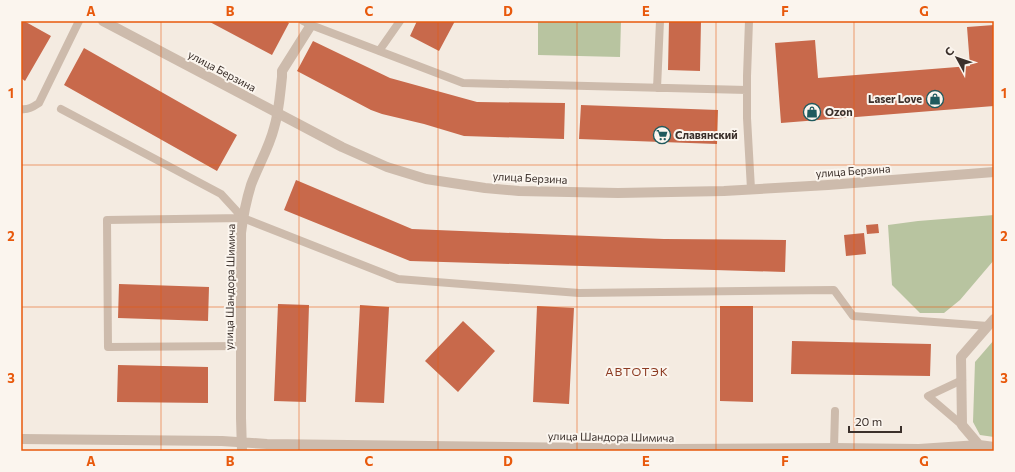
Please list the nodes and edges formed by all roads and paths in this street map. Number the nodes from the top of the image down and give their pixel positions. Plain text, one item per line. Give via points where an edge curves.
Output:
1 (79, 21) edge
2 (103, 21) edge
3 (400, 21) edge
4 (660, 21) edge
5 (749, 21) edge
6 (307, 23) edge
7 (379, 51) junction
8 (657, 88) junction
9 (747, 90) junction
10 (21, 109) edge
11 (62, 109) dead end
12 (278, 114) junction
13 (994, 172) edge
14 (751, 189) junction
15 (243, 218) junction
16 (991, 322) edge
17 (241, 346) junction
18 (962, 380) junction
19 (835, 411) dead end
20 (962, 425) junction
21 (21, 439) edge
22 (979, 445) junction
23 (242, 447) edge
24 (994, 447) edge
25 (834, 448) junction
26 (675, 450) edge

1 - 10 lane via 39,103 32,108
2 - 12 street, улица Берзина
3 - 7 lane
4 - 8 lane
5 - 9 lane
6 - 7 lane
6 - 12 street, улица Шандора Шимича via 282,71
7 - 8 lane via 463,83
8 - 9 lane
9 - 14 lane
11 - 15 lane via 221,194
12 - 14 street, улица Берзина via 387,167 426,178 485,188 618,193
12 - 15 street, улица Шандора Шимича via 246,201
13 - 14 street, улица Берзина via 828,186
15 - 16 lane via 398,279 579,293 834,290 853,316
15 - 17 street, улица Шандора Шимича
15 - 17 lane via 107,220 108,347
16 - 18 street via 961,357
17 - 23 street, улица Шандора Шимича
18 - 20 street
18 - 20 lane via 928,396
19 - 25 lane
20 - 22 street
21 - 23 street, улица Шандора Шимича via 222,442
22 - 24 street, улица Шандора Шимича
22 - 25 street, улица Шандора Шимича via 919,449
23 - 26 street, улица Шандора Шимича via 267,444
25 - 26 street, улица Шандора Шимича

